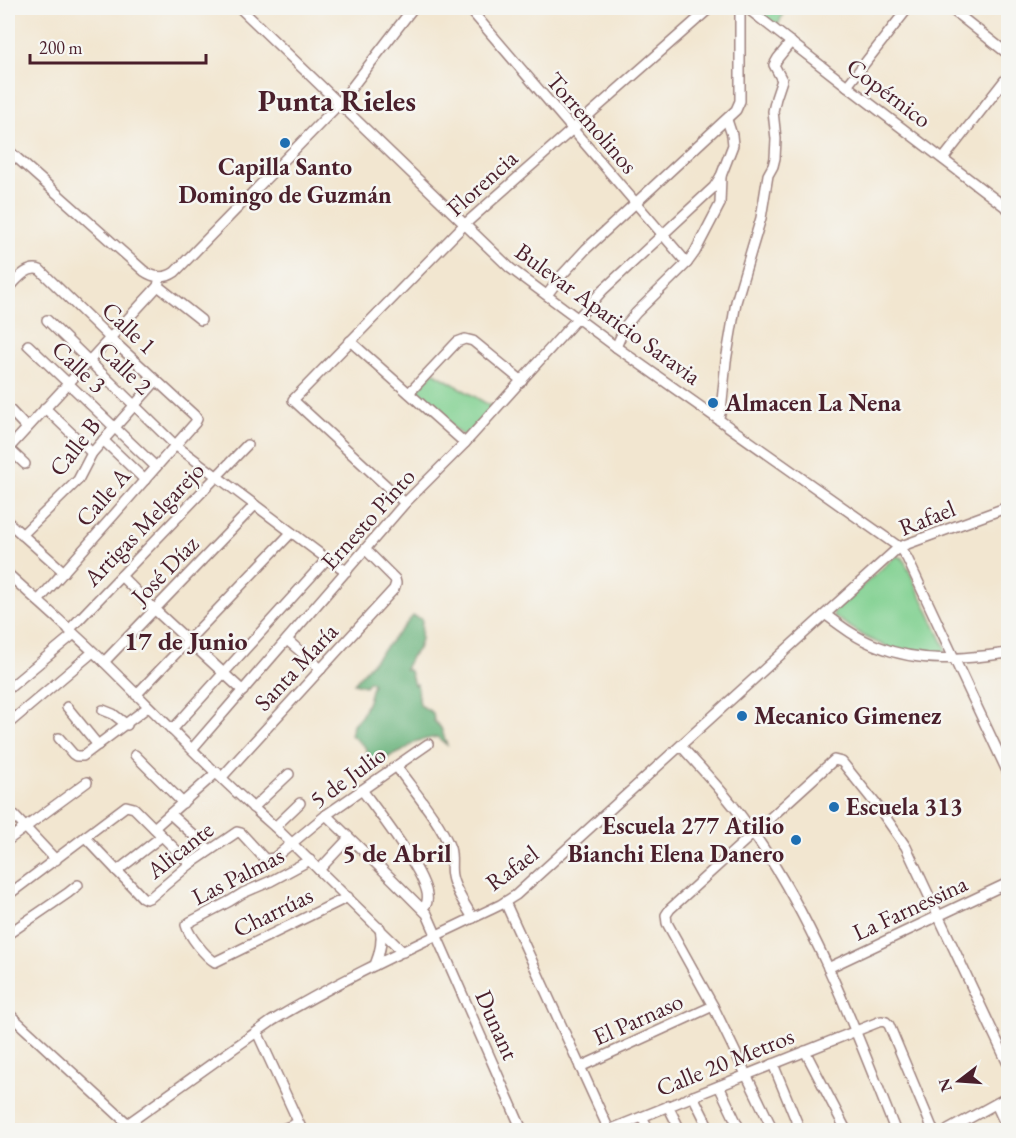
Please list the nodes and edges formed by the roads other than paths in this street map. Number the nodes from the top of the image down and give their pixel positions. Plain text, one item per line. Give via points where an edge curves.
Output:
1 (240, 8) edge
2 (413, 8) edge
3 (468, 8) edge
4 (710, 8) edge
5 (740, 8) edge
6 (747, 8) edge
7 (908, 8) edge
8 (950, 8) edge
9 (791, 42) junction
10 (1008, 54) edge
11 (1008, 76) edge
12 (847, 86) junction
13 (339, 104) junction
14 (727, 120) junction
15 (572, 129) junction
16 (8, 150) edge
17 (943, 159) junction
18 (721, 176) junction
19 (636, 203) junction
20 (1008, 209) edge
21 (464, 225) junction
22 (662, 234) junction
23 (687, 263) junction
24 (159, 282) junction
25 (8, 289) edge
26 (547, 295) junction
27 (577, 319) junction
28 (46, 320) dead end
29 (201, 320) dead end
30 (110, 338) junction
31 (350, 341) junction
32 (28, 345) dead end
33 (616, 346) junction
34 (89, 361) junction
35 (156, 381) junction
36 (522, 381) junction
37 (68, 383) junction
38 (409, 393) junction
39 (134, 405) junction
40 (8, 408) edge
41 (45, 408) junction
42 (196, 419) joint
43 (718, 419) junction
44 (115, 427) junction
45 (27, 428) junction
46 (103, 440) junction
47 (465, 443) junction
48 (175, 445) junction
49 (248, 445) dead end
50 (8, 448) edge
51 (92, 453) junction
52 (25, 464) dead end
53 (156, 467) junction
54 (218, 476) junction
55 (145, 480) junction
56 (405, 503) junction
57 (255, 505) junction
58 (1008, 507) edge
59 (8, 522) edge
60 (291, 533) junction
61 (22, 535) junction
62 (900, 547) junction
63 (366, 550) junction
64 (327, 560) junction
65 (347, 571) junction
66 (64, 572) junction
67 (8, 574) edge
68 (121, 576) junction
69 (38, 601) junction
70 (154, 609) junction
71 (825, 615) junction
72 (72, 632) junction
73 (188, 640) junction
74 (287, 640) junction
75 (93, 652) junction
76 (1008, 653) edge
77 (954, 659) junction
78 (104, 662) junction
79 (321, 669) junction
80 (223, 672) junction
81 (8, 689) edge
82 (243, 691) junction
83 (136, 696) junction
84 (67, 707) dead end
85 (148, 707) junction
86 (103, 710) dead end
87 (8, 724) edge
88 (126, 724) junction
89 (172, 730) junction
90 (59, 738) dead end
91 (428, 744) dead end
92 (98, 745) junction
93 (681, 746) junction
94 (192, 749) junction
95 (135, 755) dead end
96 (396, 766) junction
97 (1008, 773) edge
98 (219, 774) junction
99 (289, 774) dead end
100 (87, 782) dead end
101 (362, 790) junction
102 (183, 803) junction
103 (300, 803) dead end
104 (8, 808) edge
105 (254, 808) junction
106 (170, 814) junction
107 (326, 815) junction
108 (25, 827) junction
109 (275, 827) junction
110 (154, 828) junction
111 (753, 832) junction
112 (162, 836) junction
113 (85, 837) junction
114 (349, 838) junction
115 (8, 840) edge
116 (293, 844) junction
117 (210, 850) junction
118 (56, 860) junction
119 (310, 860) junction
120 (190, 864) junction
121 (320, 870) junction
122 (117, 871) junction
123 (1008, 883) edge
124 (78, 885) dead end
125 (8, 895) edge
126 (348, 897) junction
127 (505, 902) junction
128 (422, 908) junction
129 (940, 916) junction
130 (472, 918) junction
131 (380, 928) junction
132 (8, 934) edge
133 (436, 936) junction
134 (403, 952) junction
135 (215, 962) joint
136 (375, 965) junction
137 (828, 968) junction
138 (713, 1006) junction
139 (8, 1013) edge
140 (855, 1030) junction
141 (257, 1032) junction
142 (805, 1051) junction
143 (773, 1064) junction
144 (1008, 1064) edge
145 (580, 1067) junction
146 (747, 1075) junction
147 (719, 1086) junction
148 (693, 1096) junction
149 (1008, 1097) edge
150 (996, 1104) junction
151 (668, 1106) junction
152 (642, 1117) junction
153 (128, 1124) junction
154 (300, 1127) edge
155 (119, 1131) edge
156 (280, 1131) edge
157 (522, 1131) edge
158 (609, 1131) edge
159 (649, 1131) edge
160 (680, 1131) edge
161 (710, 1131) edge
162 (740, 1131) edge
163 (773, 1131) edge
164 (800, 1131) edge
165 (846, 1131) edge
166 (895, 1131) edge
167 (933, 1131) edge
168 (948, 1131) edge
169 (1008, 1131) edge

1 - 13 street, Bulevar Aparicio Saravia
2 - 13 street
3 - 15 street, Torremolinos
4 - 15 street, Florencia
5 - 14 street via 740,101
6 - 9 street, Copérnico
7 - 12 street
8 - 10 street
9 - 12 street, Copérnico
9 - 43 street via 774,65 782,80 773,111 775,158 736,302
11 - 17 street
12 - 17 street, Copérnico
13 - 21 street, Bulevar Aparicio Saravia
13 - 24 street via 175,272
14 - 18 street via 733,145
14 - 19 street
15 - 19 street, Torremolinos
15 - 21 street, Florencia
16 - 24 street
17 - 20 street, Copérnico
18 - 22 street, Ernesto Pinto
18 - 23 street via 720,204
19 - 22 street, Torremolinos
19 - 26 street via 586,249
21 - 26 street, Bulevar Aparicio Saravia via 510,268
21 - 31 street, Florencia
22 - 23 street, Torremolinos
22 - 27 street, Ernesto Pinto
23 - 33 street via 636,313
24 - 29 street
24 - 30 street
25 - 30 street, Calle 1 via 24,273 33,268 40,270
26 - 27 street, Bulevar Aparicio Saravia
27 - 33 street, Bulevar Aparicio Saravia
27 - 36 street, Ernesto Pinto
28 - 34 street, Calle 2
30 - 34 street
30 - 35 street, Calle 1
31 - 38 street
31 - 56 street, Florencia via 293,400
32 - 37 street, Calle 3
33 - 43 street, Bulevar Aparicio Saravia
34 - 37 street
34 - 39 street, Calle 2
35 - 39 street, Calle B
35 - 42 street, Calle 1
36 - 38 street via 473,341 465,339 457,342
36 - 47 street, Ernesto Pinto
37 - 41 street
37 - 44 street, Calle 3
38 - 47 street
39 - 44 street, Calle B
39 - 48 street, Calle 2
40 - 45 street
41 - 45 street
41 - 51 street
42 - 48 street, Calle A
43 - 62 street, Bulevar Aparicio Saravia
44 - 46 street, Calle B
44 - 53 street, Calle 3
45 - 50 street
46 - 51 street, Calle B
46 - 55 street
47 - 56 street, Ernesto Pinto
48 - 53 street, Calle A
48 - 54 street, Calle 2
49 - 54 street, Artigas Melgarejo
50 - 52 street
51 - 61 street, Calle B via 78,480
53 - 55 street, Calle A
54 - 57 street, Calle 2
54 - 68 street, Artigas Melgarejo
55 - 66 street, Calle A
56 - 63 street, Ernesto Pinto
57 - 60 street, Calle 2
57 - 70 street, José Díaz
58 - 62 street, Rafael
59 - 61 street
60 - 64 street, Calle 2
60 - 73 street
61 - 66 street
62 - 71 street, Rafael
62 - 77 street, Bulevar Aparicio Saravia
63 - 65 street, Ernesto Pinto
63 - 79 street, Santa María via 393,576 394,590
64 - 65 street, Calle 2
64 - 80 street
65 - 74 street, Ernesto Pinto
66 - 69 street, Calle A
67 - 69 street
68 - 70 street
68 - 72 street, Artigas Melgarejo
69 - 72 street
70 - 73 street
70 - 78 street, José Díaz
71 - 77 street via 867,642 896,653
71 - 93 street, Rafael
72 - 75 street
72 - 81 street, Artigas Melgarejo
73 - 80 street
73 - 83 street
74 - 79 street
74 - 82 street, Ernesto Pinto
75 - 78 street
75 - 87 street
76 - 77 street
77 - 97 street, Bulevar Aparicio Saravia
78 - 83 street
79 - 98 street, Santa María
80 - 82 street
80 - 89 street
82 - 94 street, Ernesto Pinto
83 - 85 street
84 - 92 street
85 - 88 street
85 - 89 street
86 - 88 street
88 - 92 street
89 - 94 street
90 - 92 street via 76,756 83,756
91 - 96 street, 5 de Julio
93 - 111 street
93 - 127 street, Rafael
94 - 98 street
95 - 102 street
96 - 101 street, 5 de Julio
96 - 130 street via 444,837 451,854 452,879
98 - 102 street, Santa María
98 - 105 street
99 - 105 street
100 - 108 street
101 - 107 street, 5 de Julio
101 - 128 street via 413,861 428,900
102 - 106 street, Santa María
103 - 109 street
104 - 108 street
105 - 109 street
106 - 110 street, Santa María
106 - 117 street
107 - 114 street
107 - 116 street, 5 de Julio
108 - 115 street
108 - 118 street
109 - 116 street
110 - 112 street
110 - 113 street via 129,806
111 - 129 street via 834,760 842,762 906,847
111 - 137 street via 793,897
111 - 138 street via 666,915
112 - 120 street
112 - 122 street
113 - 118 street
113 - 122 street
114 - 121 street
114 - 128 street
116 - 117 street, Alicante via 268,859 237,832
116 - 119 street
117 - 120 street, Alicante
118 - 125 street
119 - 121 street
119 - 135 street, Las Palmas via 186,925
120 - 122 street, Alicante via 146,899
121 - 126 street
123 - 129 street, La Farnessina
124 - 132 street
126 - 131 street
126 - 135 street, Charrúas
127 - 130 street, Rafael
127 - 145 street
128 - 133 street, Dunant
129 - 137 street, La Farnessina
129 - 144 street
130 - 133 street, Rafael
131 - 134 street
131 - 136 street via 382,940
133 - 134 street, Rafael
133 - 157 street, Dunant
134 - 136 street, Rafael
136 - 141 street, Rafael
137 - 140 street
138 - 145 street, El Parnaso
138 - 146 street
139 - 153 street
140 - 142 street, Calle 20 Metros
140 - 166 street
140 - 167 street, Calle 20 Metros via 881,1021 889,1025
141 - 153 street, Rafael
141 - 154 street
142 - 143 street, Calle 20 Metros
142 - 165 street
143 - 146 street, Calle 20 Metros
143 - 164 street
145 - 158 street
146 - 147 street, Calle 20 Metros
146 - 163 street
147 - 148 street, Calle 20 Metros
147 - 162 street
148 - 151 street, Calle 20 Metros
148 - 161 street
149 - 150 street
150 - 168 street
150 - 169 street
151 - 152 street, Calle 20 Metros
151 - 160 street
152 - 158 street, Calle 20 Metros
152 - 159 street
153 - 155 street, Rafael
154 - 156 street

